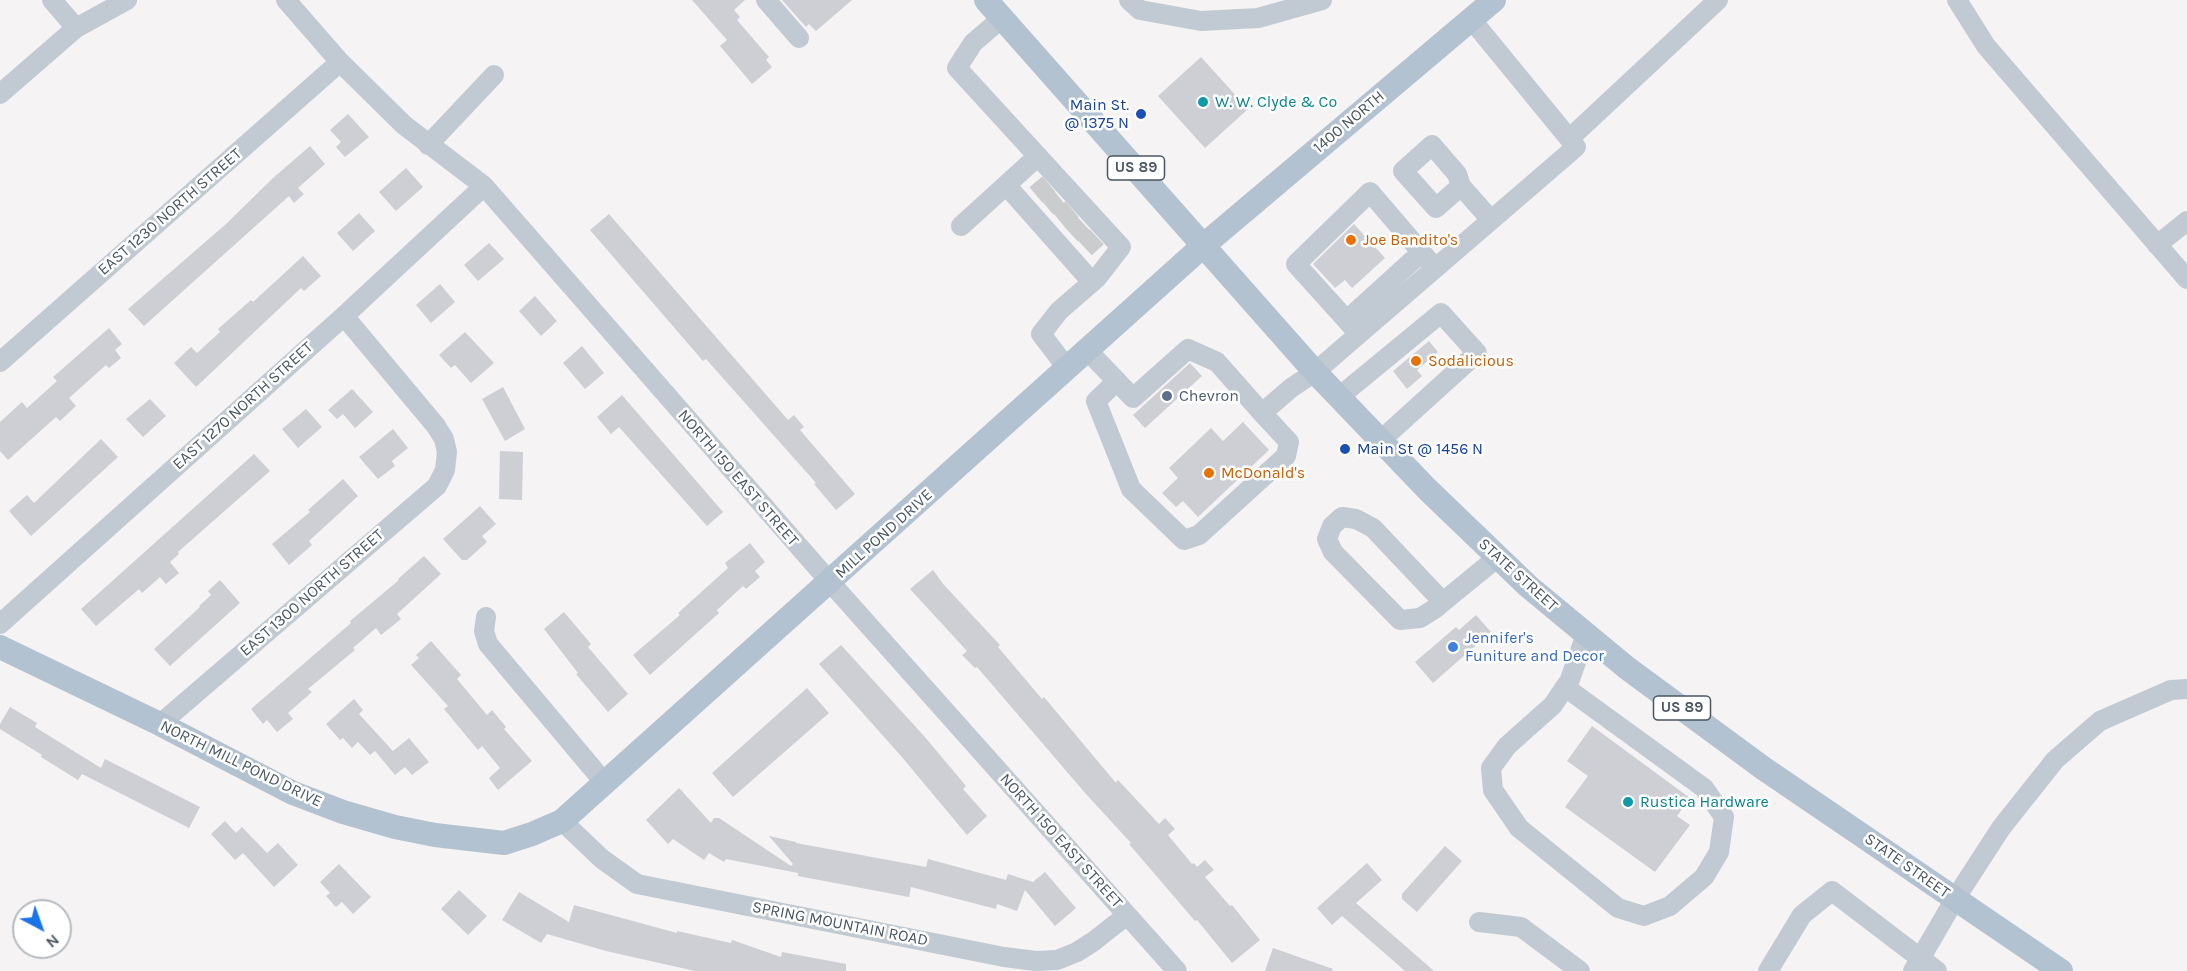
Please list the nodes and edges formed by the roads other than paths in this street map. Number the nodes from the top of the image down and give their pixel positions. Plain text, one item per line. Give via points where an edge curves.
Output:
1 (52, 0) edge
2 (127, 0) edge
3 (286, 0) edge
4 (766, 0) edge
5 (986, 0) edge
6 (1129, 0) edge
7 (1322, 0) edge
8 (1494, 0) edge
9 (1718, 0) edge
10 (1957, 0) edge
11 (1002, 18) junction
12 (1471, 20) junction
13 (76, 28) junction
14 (799, 38) dead end
15 (340, 62) junction
16 (494, 75) dead end
17 (0, 94) edge
18 (1570, 138) junction
19 (428, 145) junction
20 (1038, 156) junction
21 (1006, 185) junction
22 (484, 186) junction
23 (1461, 186) dead end
24 (1065, 216) junction
25 (1491, 220) junction
26 (2187, 221) edge
27 (961, 226) dead end
28 (1204, 245) junction
29 (2157, 245) junction
30 (1422, 252) junction
31 (1435, 268) junction
32 (2187, 279) edge
33 (1092, 282) junction
34 (344, 316) junction
35 (1353, 327) junction
36 (1087, 350) junction
37 (0, 362) edge
38 (1067, 368) junction
39 (1315, 372) junction
40 (1117, 381) junction
41 (1339, 397) junction
42 (1262, 413) junction
43 (1381, 440) junction
44 (1498, 557) junction
45 (830, 582) junction
46 (1443, 602) junction
47 (486, 617) dead end
48 (0, 624) edge
49 (1586, 634) junction
50 (0, 647) edge
51 (1565, 687) junction
52 (2187, 689) edge
53 (159, 724) junction
54 (604, 782) junction
55 (562, 821) junction
56 (1955, 899) junction
57 (1127, 915) junction
58 (1479, 922) dead end
59 (1917, 965) edge
60 (1177, 971) edge
61 (1580, 971) edge
62 (1768, 971) edge
63 (1936, 971) edge
64 (2061, 971) edge

1 - 13 street
2 - 13 street
3 - 15 street, NORTH 150 EAST STREET
4 - 14 street
5 - 11 main road, US 89
6 - 7 street via 1140,10 1201,21 1258,18
8 - 12 main road, 1400 NORTH
9 - 18 street
10 - 29 street via 1986,46
11 - 20 street via 973,43 957,68
11 - 28 main road, US 89
12 - 18 street
12 - 28 main road, 1400 NORTH
13 - 17 street
15 - 19 street, NORTH 150 EAST STREET
15 - 37 street, EAST 1230 NORTH STREET
16 - 19 street
18 - 25 street via 1576,147
19 - 22 street, NORTH 150 EAST STREET
20 - 21 street
20 - 24 street
21 - 24 street
21 - 27 street
22 - 34 street, EAST 1270 NORTH STREET
22 - 45 street, NORTH 150 EAST STREET
23 - 25 street
24 - 33 street
24 - 33 street via 1121,247
25 - 31 street
26 - 29 street
28 - 36 main road, MILL POND DRIVE
28 - 39 main road, STATE STREET / US 89
29 - 32 street
30 - 31 street
30 - 35 street
30 - 35 street via 1370,192 1296,264
31 - 35 street
33 - 38 street via 1041,333
34 - 48 street, EAST 1270 NORTH STREET
34 - 53 street, EAST 1300 NORTH STREET via 436,426 447,452 445,470 437,486
35 - 39 street
36 - 38 main road, MILL POND DRIVE
36 - 40 street
38 - 45 main road, MILL POND DRIVE
39 - 41 main road, STATE STREET / US 89
39 - 42 street
40 - 42 street via 1133,398 1188,349 1217,362
40 - 42 street via 1096,401 1131,489 1184,540 1199,535 1286,456 1289,442
41 - 43 main road, STATE STREET / US 89
41 - 43 street via 1441,313 1477,353
43 - 44 main road, STATE STREET / US 89
44 - 46 street
44 - 49 main road, STATE STREET / US 89
45 - 54 main road, MILL POND DRIVE
45 - 57 street, NORTH 150 EAST STREET
46 - 46 street via 1420,618 1400,620 1333,552 1327,539 1332,526 1342,518 1356,519 1373,528
47 - 54 street via 484,631 488,644
49 - 51 street
49 - 56 main road, STATE STREET / US 89 via 1763,768
50 - 53 main road, NORTH MILL POND DRIVE
51 - 51 street via 1553,705 1507,746 1491,768 1493,790 1519,828 1618,908 1644,916 1670,906 1704,877 1719,852 1724,817 1704,788
52 - 56 street via 2171,690 2100,721 2055,760 2001,828
53 - 55 main road, NORTH MILL POND DRIVE via 293,793 395,826 504,843
54 - 55 main road, MILL POND DRIVE
55 - 57 street, SPRING MOUNTAIN ROAD via 602,859 637,884 1004,957 1057,960 1077,952
56 - 59 street
56 - 64 main road, STATE STREET / US 89
57 - 60 street, NORTH 150 EAST STREET
58 - 61 street via 1521,927
59 - 62 street via 1832,891 1802,915
59 - 63 street

